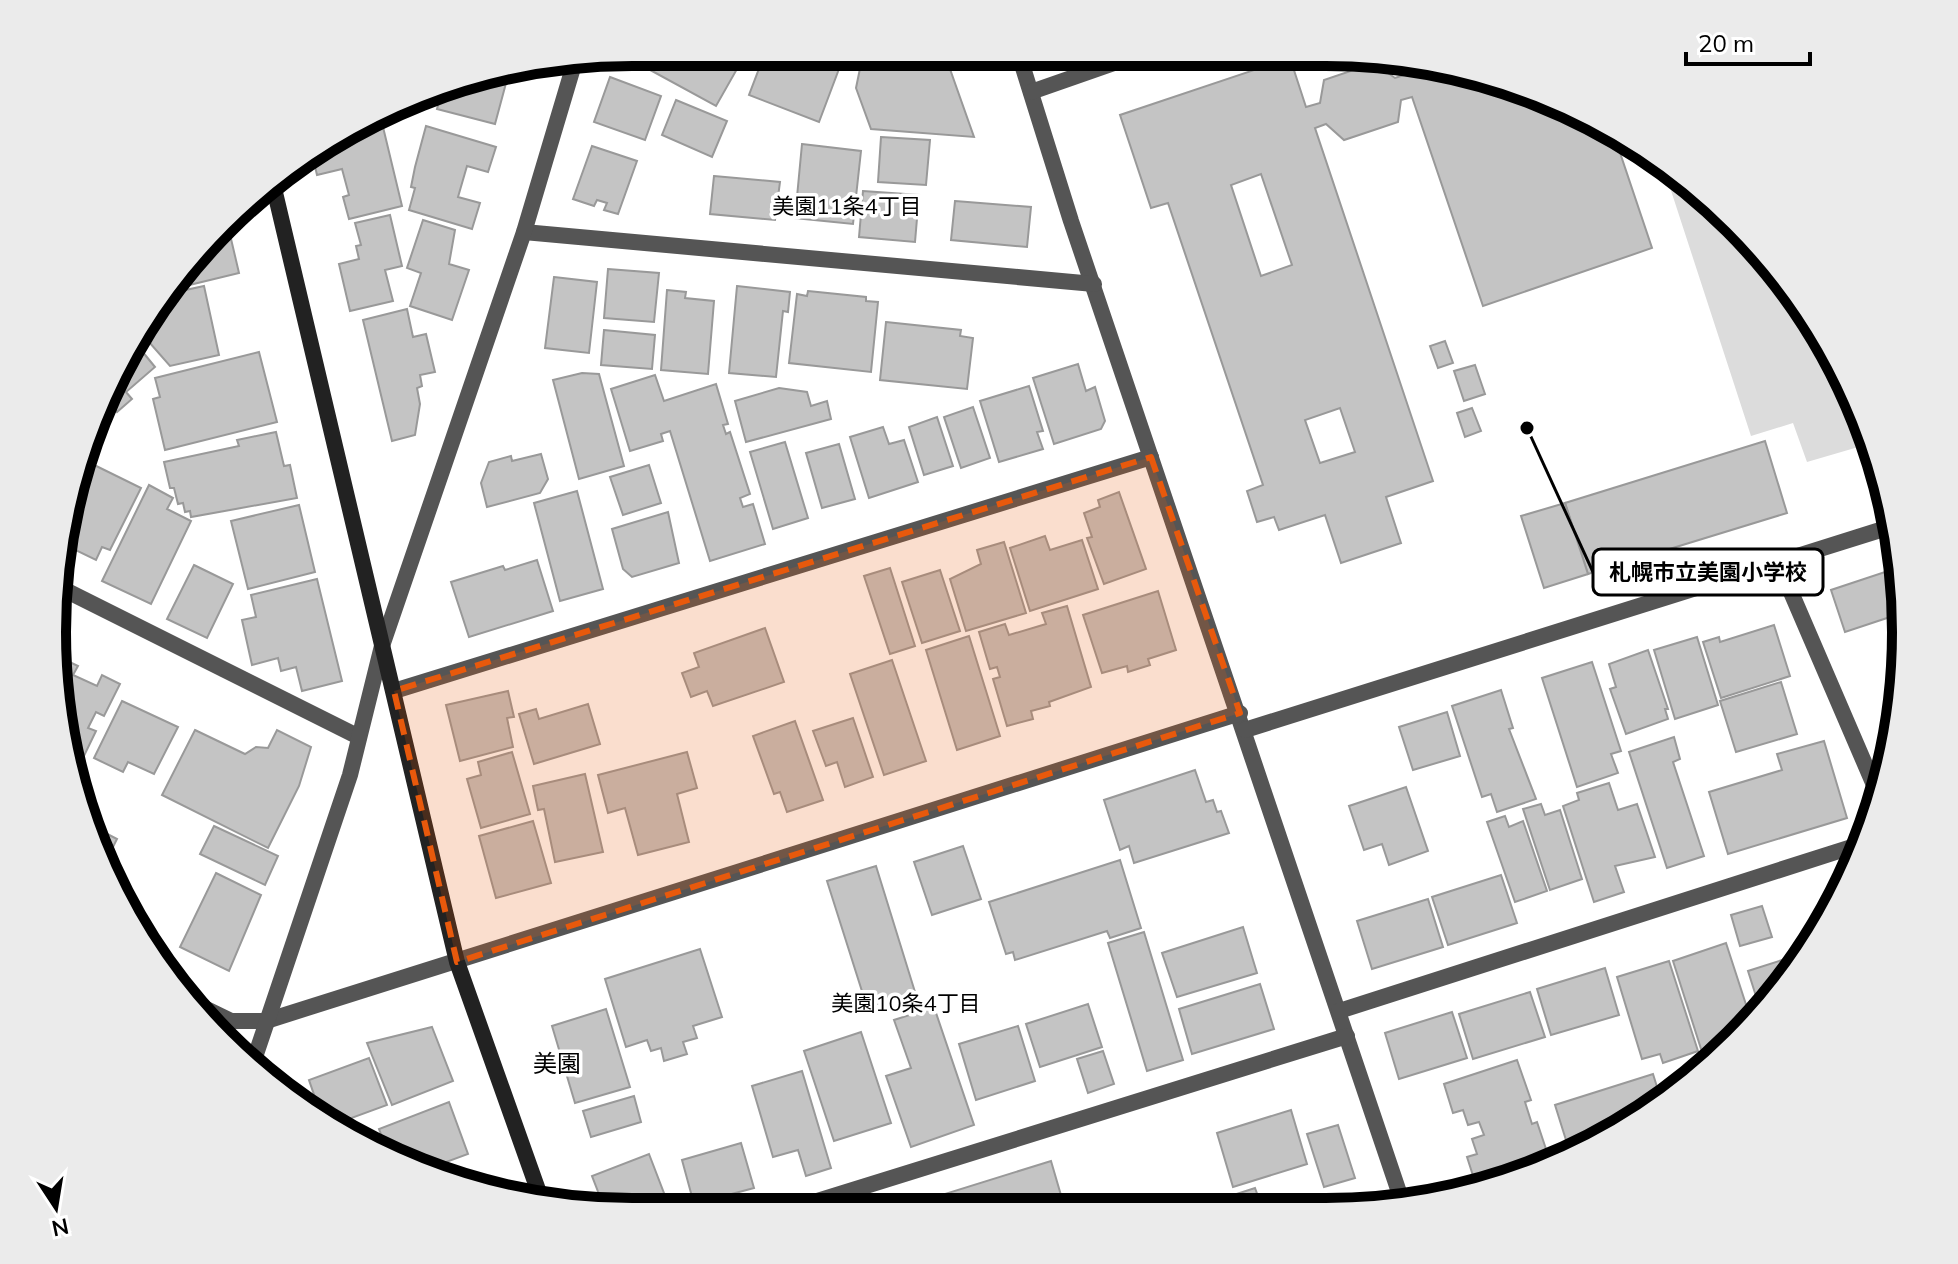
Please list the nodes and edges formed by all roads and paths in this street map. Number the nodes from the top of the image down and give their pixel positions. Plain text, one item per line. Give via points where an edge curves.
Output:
1 (1023, 66) edge
2 (1105, 66) edge
3 (572, 69) edge
4 (1031, 92) junction
5 (275, 193) edge
6 (524, 232) junction
7 (1094, 284) junction
8 (1151, 457) junction
9 (1882, 529) edge
10 (1778, 562) junction
11 (67, 591) edge
12 (382, 646) junction
13 (394, 691) junction
14 (1240, 713) junction
15 (1245, 730) junction
16 (359, 737) junction
17 (1872, 781) edge
18 (1850, 848) edge
19 (457, 962) junction
20 (1339, 1011) junction
21 (213, 1012) edge
22 (266, 1021) junction
23 (1347, 1036) junction
24 (255, 1055) edge
25 (538, 1190) edge
26 (1399, 1193) edge
27 (827, 1198) edge

1 - 4 street
2 - 4 street
3 - 6 street
4 - 7 street
5 - 12 street
6 - 7 street
6 - 12 street
7 - 8 street
8 - 13 street
8 - 14 street
9 - 10 street
10 - 15 street
10 - 17 street
11 - 16 street
12 - 13 street
12 - 16 street
13 - 19 street
14 - 15 street
14 - 19 street
15 - 20 street
16 - 22 street
18 - 20 street
19 - 22 street
19 - 25 street
20 - 23 street
21 - 22 street via 231,1021
22 - 24 street
23 - 26 street
23 - 27 street

